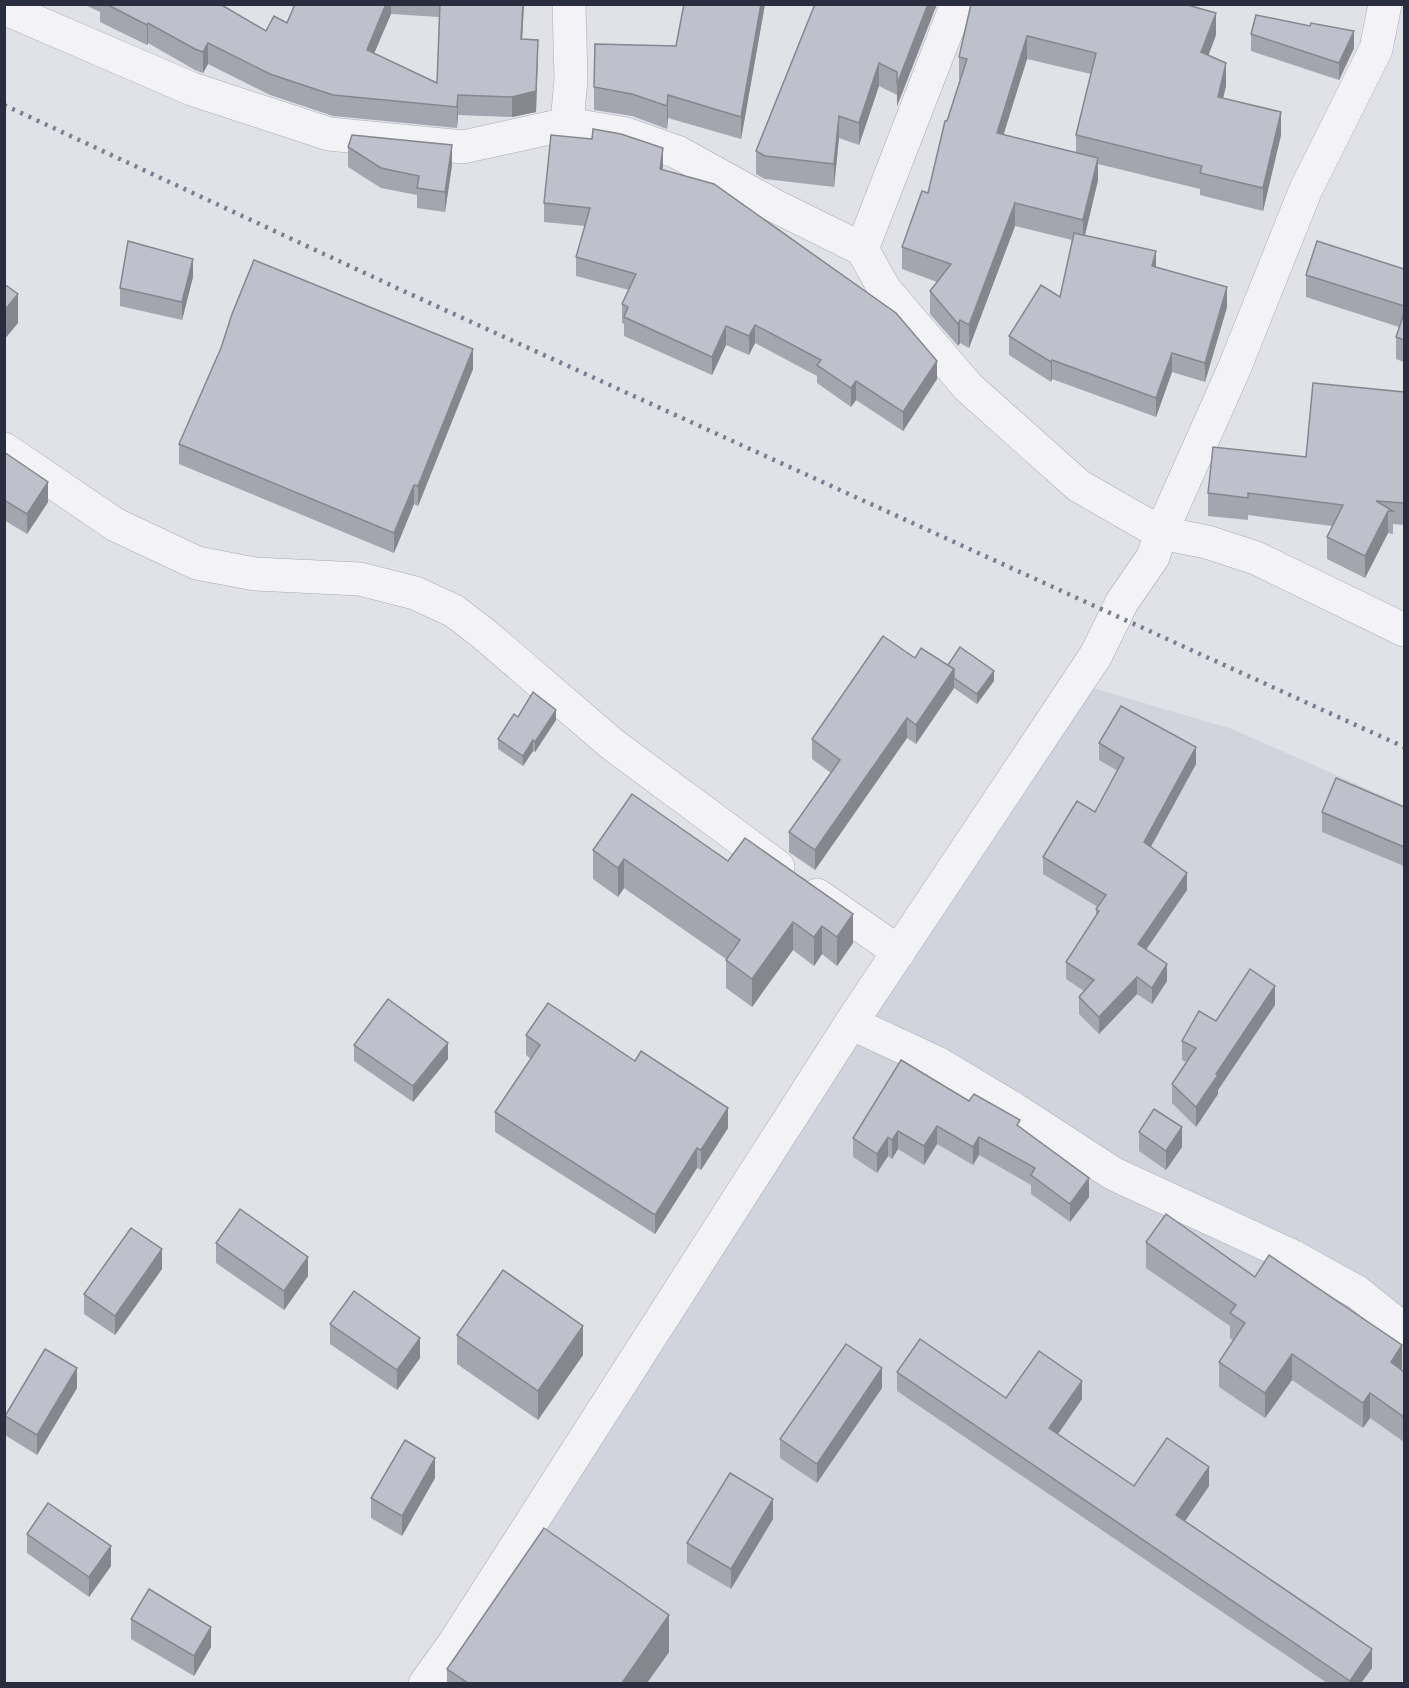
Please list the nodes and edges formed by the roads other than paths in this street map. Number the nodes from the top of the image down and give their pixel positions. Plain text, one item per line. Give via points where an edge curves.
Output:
1 (569, 4) edge
2 (957, 4) edge
3 (1385, 4) edge
4 (4, 8) edge
5 (567, 124) junction
6 (862, 249) junction
7 (4, 449) edge
8 (1161, 533) junction
9 (1404, 630) edge
10 (899, 952) junction
11 (851, 1023) junction
12 (1404, 1330) edge
13 (425, 1683) edge

1 - 5 street via 571,79
2 - 6 street
3 - 8 street via 1376,49 1306,189 1234,369
4 - 5 street via 192,89 329,134 463,147
5 - 6 street via 626,134 677,152
6 - 8 street via 885,290 968,387 1079,486
7 - 10 street via 116,525 197,563 255,574 360,579 415,592 454,611 612,744
8 - 9 street via 1207,542 1256,558
8 - 10 street via 1153,557 1122,602 1096,655
10 - 11 street
11 - 12 street via 937,1063 1114,1174 1292,1256 1358,1292
11 - 13 street

